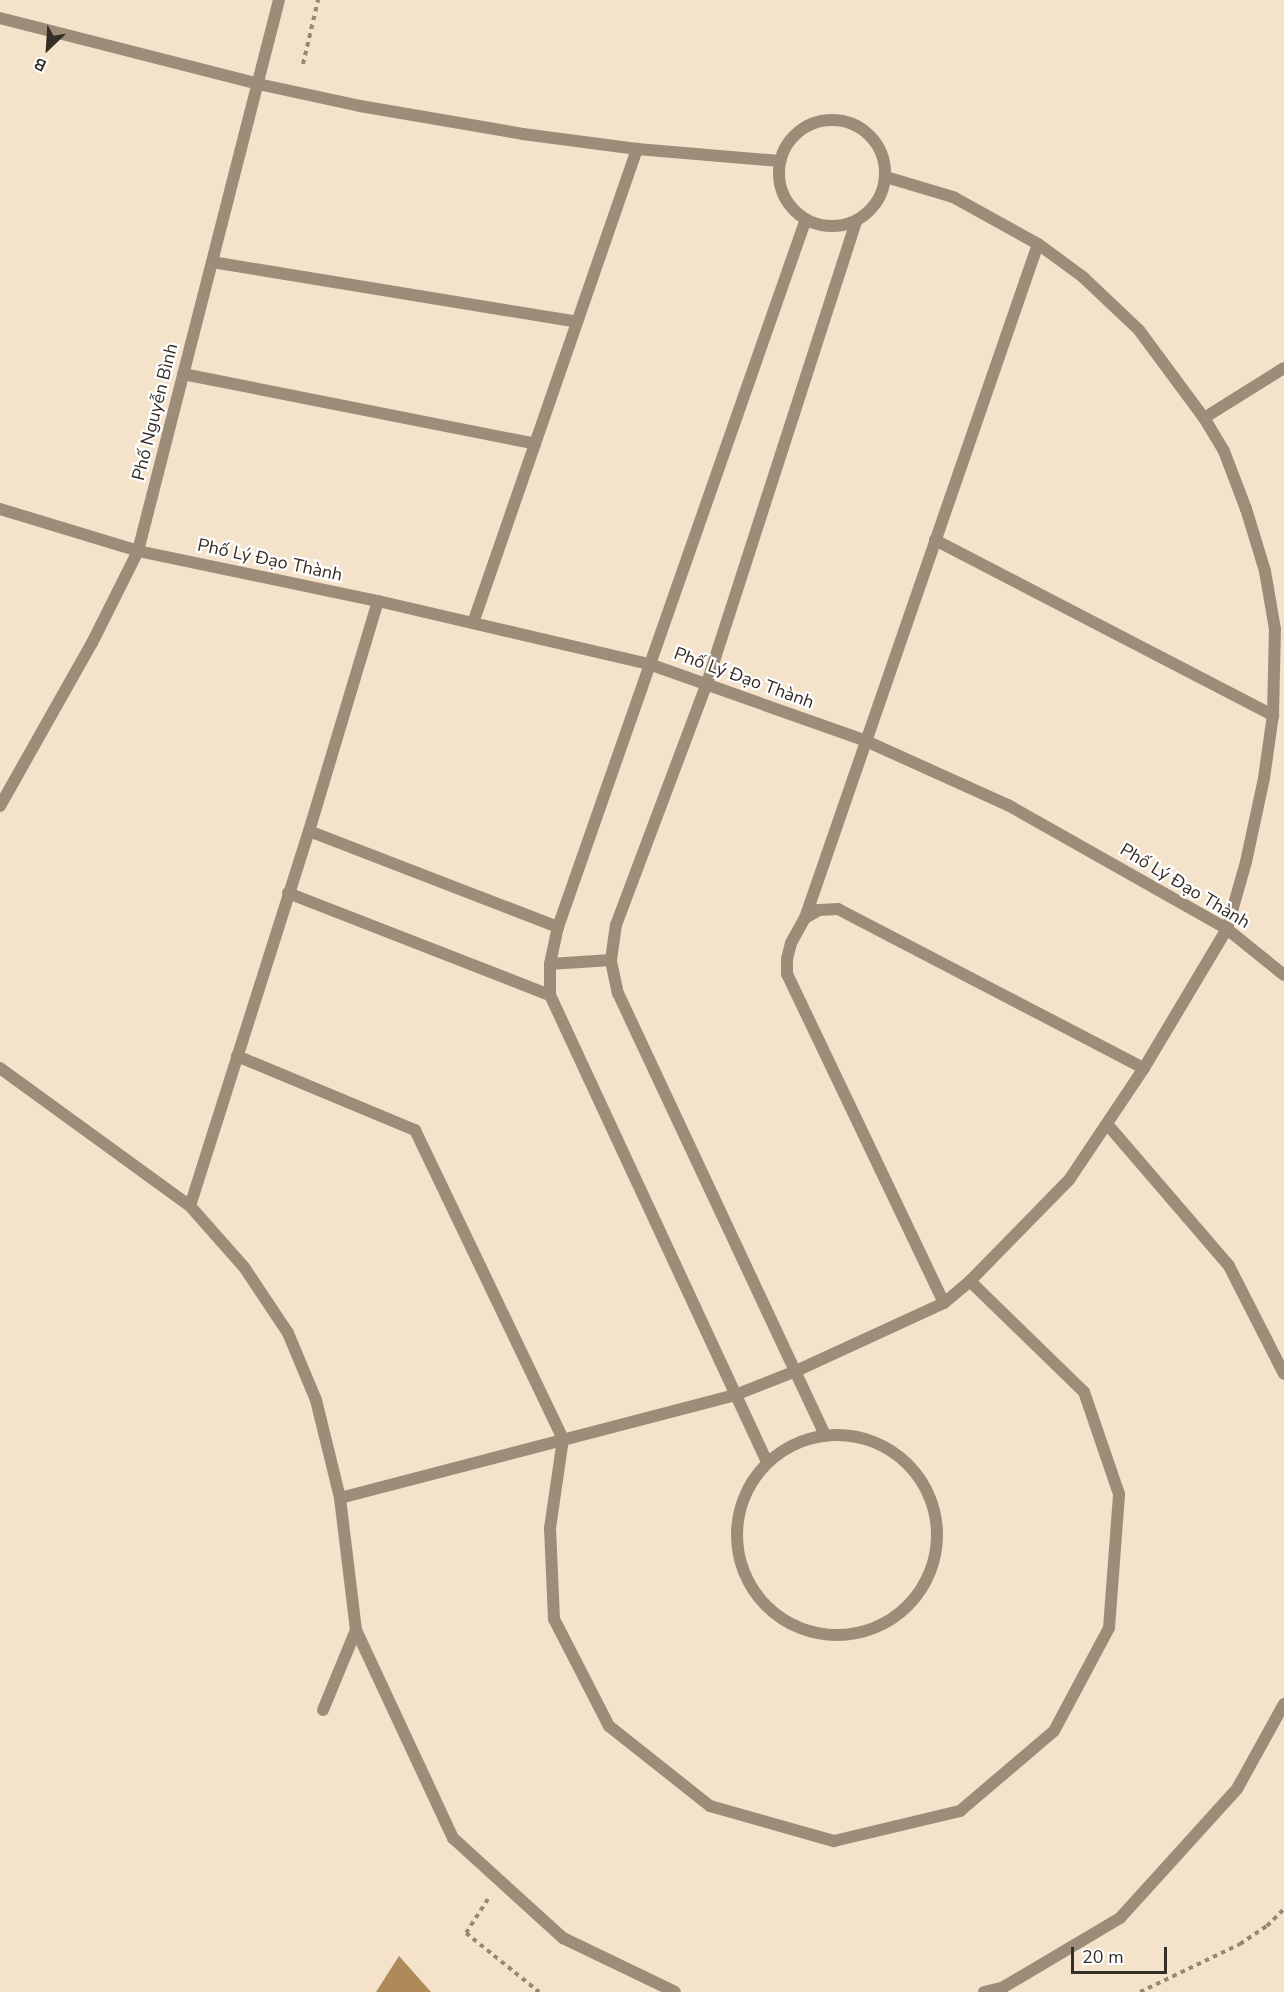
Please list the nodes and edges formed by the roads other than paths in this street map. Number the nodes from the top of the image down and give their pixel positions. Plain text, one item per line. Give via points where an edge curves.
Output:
1 (279, 0) edge
2 (0, 18) edge
3 (258, 84) junction
4 (636, 149) junction
5 (780, 161) junction
6 (886, 177) junction
7 (806, 219) junction
8 (856, 221) junction
9 (1038, 244) junction
10 (213, 262) junction
11 (577, 322) junction
12 (1284, 368) edge
13 (183, 374) junction
14 (1204, 418) junction
15 (535, 444) junction
16 (0, 509) edge
17 (935, 540) junction
18 (138, 551) junction
19 (378, 601) junction
20 (473, 623) junction
21 (649, 664) junction
22 (707, 683) junction
23 (1273, 715) junction
24 (866, 741) junction
25 (0, 806) edge
26 (309, 831) junction
27 (288, 893) junction
28 (805, 918) junction
29 (558, 927) junction
30 (1227, 928) junction
31 (610, 960) junction
32 (550, 964) junction
33 (1284, 975) edge
34 (550, 995) junction
35 (237, 1056) junction
36 (0, 1068) edge
37 (1144, 1068) junction
38 (1107, 1124) junction
39 (190, 1206) junction
40 (970, 1281) junction
41 (944, 1303) junction
42 (796, 1371) junction
43 (1284, 1374) edge
44 (735, 1395) junction
45 (825, 1435) junction
46 (563, 1439) junction
47 (767, 1462) junction
48 (339, 1498) junction
49 (356, 1630) junction
50 (1284, 1704) edge
51 (323, 1710) dead end
52 (675, 1992) edge
53 (984, 1992) edge

1 - 3 street, Phố Nguyễn Bình
2 - 3 street
3 - 4 street via 448,122
3 - 10 street, Phố Nguyễn Bình
4 - 5 street
4 - 11 street
5 - 6 street via 799,132 815,123 841,121 865,131 877,144
5 - 7 street via 783,194
6 - 8 street via 871,210
6 - 9 street via 953,197
7 - 8 street via 831,225
7 - 21 street
8 - 22 street
9 - 14 street via 1083,277 1139,330
9 - 17 street
10 - 11 street
10 - 13 street, Phố Nguyễn Bình
11 - 15 street
12 - 14 street
13 - 15 street
13 - 18 street, Phố Nguyễn Bình
14 - 23 street via 1224,451 1265,571 1275,629
15 - 20 street
16 - 18 street, Phố Lý Đạo Thành
17 - 23 street
17 - 24 street
18 - 19 street, Phố Lý Đạo Thành
18 - 25 street, Phố Nguyễn Bình via 92,643
19 - 20 street, Phố Lý Đạo Thành
19 - 26 street
20 - 21 street, Phố Lý Đạo Thành
21 - 22 street, Phố Lý Đạo Thành
21 - 29 street
22 - 24 street, Phố Lý Đạo Thành
22 - 31 street via 616,925
23 - 30 street via 1246,862
24 - 28 street
24 - 30 street, Phố Lý Đạo Thành via 1008,805
26 - 27 street
26 - 29 street
27 - 34 street
27 - 35 street
28 - 37 street via 819,910 838,909
28 - 41 street via 791,943 788,974
29 - 32 street
30 - 33 street, Phố Lý Đạo Thành
30 - 37 street
31 - 32 street
31 - 42 street via 618,994
32 - 34 street
34 - 44 street
35 - 39 street
35 - 46 street via 416,1130
36 - 39 street
37 - 38 street
38 - 40 street via 1069,1180
38 - 43 street via 1229,1266
39 - 48 street via 244,1267 288,1333 316,1400
40 - 41 street
40 - 46 street via 1084,1392 1119,1494 1109,1628 1054,1731 960,1811 834,1841 710,1806 609,1726 554,1619 550,1528
41 - 42 street
42 - 44 street
42 - 45 street
44 - 46 street
44 - 47 street
45 - 47 street via 794,1444
45 - 47 street via 858,1437 889,1449 914,1471 931,1500 938,1533 933,1566 918,1595 886,1622 864,1632 831,1636 798,1628 770,1611 749,1585 738,1554 736,1520 747,1489
46 - 48 street
48 - 49 street
49 - 51 street
49 - 52 street via 453,1838 563,1938
50 - 53 street via 1237,1789 1120,1918 1002,1988

